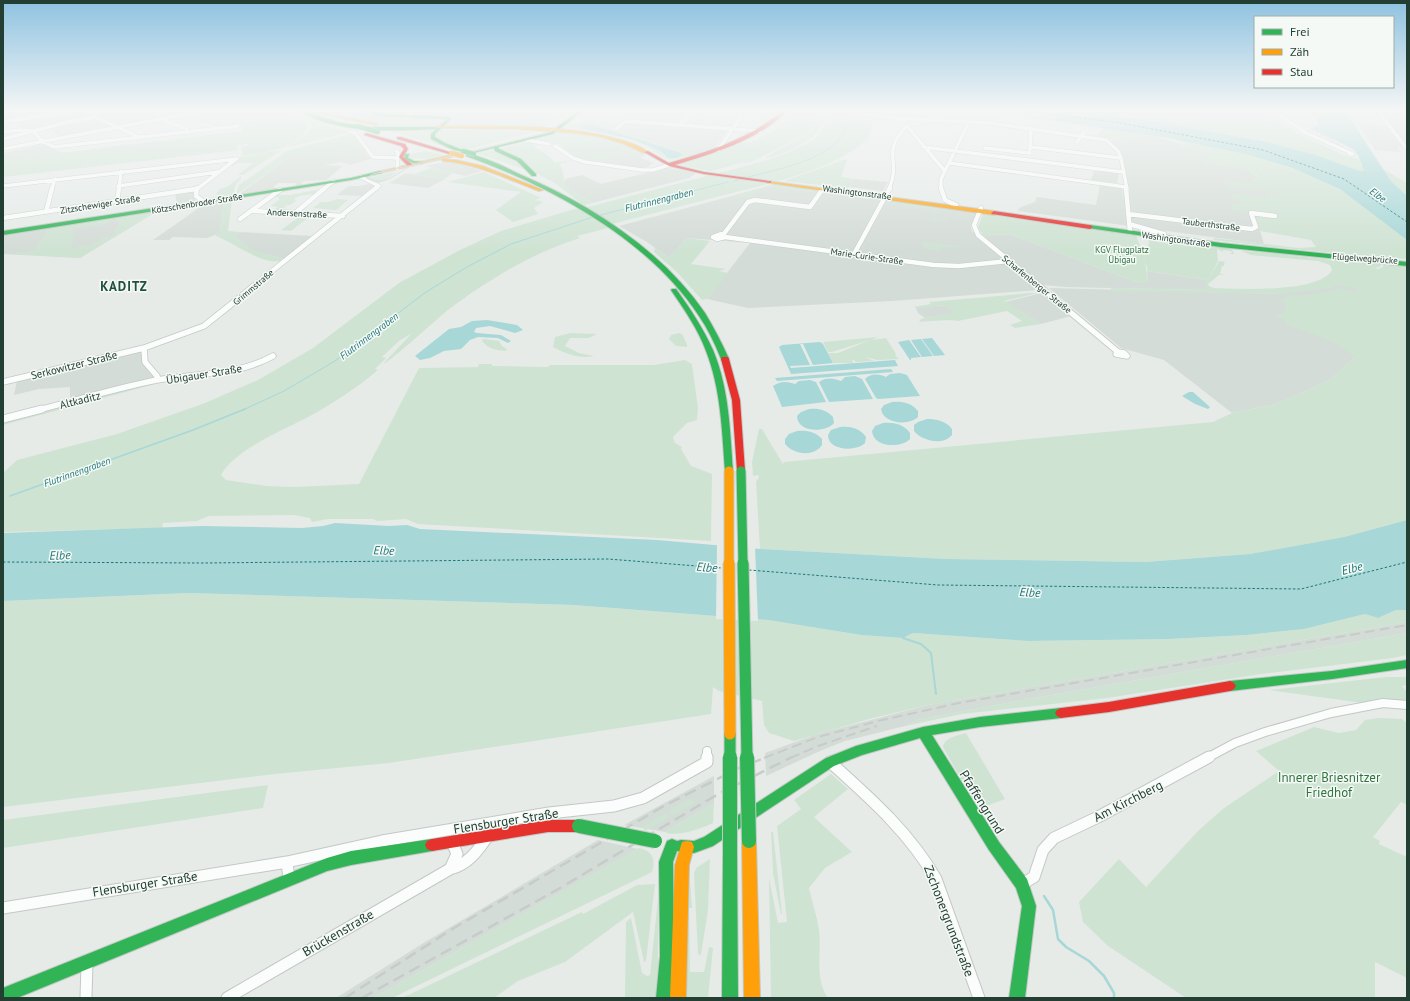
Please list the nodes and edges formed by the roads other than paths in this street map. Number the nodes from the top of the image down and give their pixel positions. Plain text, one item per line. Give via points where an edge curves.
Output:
1 (389, 158) edge
2 (396, 158) joint
3 (402, 158) edge
4 (407, 158) edge
5 (443, 158) edge
6 (444, 158) edge
7 (455, 158) edge
8 (469, 158) edge
9 (470, 158) edge
10 (476, 158) edge
11 (514, 158) edge
12 (573, 158) edge
13 (660, 158) edge
14 (690, 158) edge
15 (893, 158) edge
16 (933, 158) edge
17 (952, 158) edge
18 (994, 158) edge
19 (1010, 158) edge
20 (1120, 158) edge
21 (1031, 160) joint
22 (994, 161) dead end
23 (424, 162) junction
24 (949, 163) junction
25 (669, 164) junction
26 (410, 166) junction
27 (394, 170) junction
28 (944, 170) junction
29 (121, 171) junction
30 (218, 172) junction
31 (1123, 172) junction
32 (534, 175) junction
33 (361, 177) junction
34 (55, 179) junction
35 (334, 181) junction
36 (778, 183) junction
37 (3, 186) edge
38 (118, 186) junction
39 (1126, 187) junction
40 (196, 189) junction
41 (280, 190) junction
42 (822, 190) junction
43 (548, 192) junction
44 (885, 196) junction
45 (117, 201) junction
46 (942, 201) junction
47 (204, 202) junction
48 (575, 206) junction
49 (981, 209) junction
50 (252, 211) junction
51 (46, 212) junction
52 (295, 213) junction
53 (1128, 214) junction
54 (343, 216) junction
55 (1274, 216) dead end
56 (3, 218) edge
57 (240, 219) dead end
58 (607, 229) junction
59 (1130, 229) junction
60 (3, 233) edge
61 (854, 254) junction
62 (1325, 256) junction
63 (1008, 261) junction
64 (1407, 262) edge
65 (144, 348) junction
66 (1118, 352) dead end
67 (273, 356) dead end
68 (157, 380) junction
69 (3, 382) edge
70 (3, 419) edge
71 (1407, 664) edge
72 (1407, 705) edge
73 (923, 732) junction
74 (707, 751) dead end
75 (830, 762) junction
76 (487, 837) junction
77 (452, 842) junction
78 (672, 845) junction
79 (687, 847) junction
80 (287, 862) junction
81 (450, 869) junction
82 (289, 880) junction
83 (1022, 884) junction
84 (3, 908) edge
85 (87, 962) junction
86 (3, 996) edge
87 (86, 998) edge
88 (227, 998) edge
89 (664, 998) edge
90 (678, 998) edge
91 (730, 998) edge
92 (752, 998) edge
93 (979, 998) edge
94 (1016, 998) edge

1 - 2 street
2 - 27 street
3 - 26 main road
4 - 23 main road via 413,162
5 - 23 main road, Kötzschenbroder Straße
6 - 26 main road, Kötzschenbroder Straße
7 - 43 main road via 452,160
8 - 43 main road via 507,171
9 - 48 main road via 526,176
10 - 32 main road via 506,164
11 - 32 main road
12 - 25 street, Washingtonstraße via 580,161 646,170
13 - 25 main road, Washingtonstraße
14 - 25 main road
15 - 44 street via 894,178
16 - 28 street
17 - 24 street
18 - 22 street
19 - 21 street
20 - 31 street
21 - 31 street
23 - 26 main road, Kötzschenbroder Straße
24 - 28 street
24 - 39 street
25 - 36 main road, Washingtonstraße
26 - 27 main road, Kötzschenbroder Straße
27 - 33 main road, Kötzschenbroder Straße
28 - 46 street via 940,185
29 - 30 street via 238,158
29 - 34 street
29 - 38 street
30 - 38 street
30 - 40 street
31 - 39 street
32 - 48 main road via 562,191
33 - 35 main road, Kötzschenbroder Straße
33 - 54 street, Grimmstraße via 379,186
34 - 37 street
34 - 51 street
35 - 41 main road, Kötzschenbroder Straße
35 - 52 street
36 - 42 main road, Washingtonstraße
36 - 44 main road, Washingtonstraße
38 - 45 street
39 - 53 street
40 - 45 street, Zitzschewiger Straße
40 - 47 street via 196,197
41 - 47 main road, Kötzschenbroder Straße
41 - 50 street
42 - 44 main road, Washingtonstraße
42 - 61 street, Marie-Curie-Straße via 810,207 755,200 748,202 724,236
43 - 48 main road
44 - 46 main road, Washingtonstraße
44 - 49 main road, Washingtonstraße
44 - 61 street
45 - 51 street, Zitzschewiger Straße
46 - 49 main road, Washingtonstraße
47 - 60 main road, Kötzschenbroder Straße
48 - 58 main road
49 - 59 main road, Washingtonstraße
49 - 63 street, Scharfenberger Straße via 974,225 975,230
50 - 52 street, Andersenstraße
50 - 57 street
51 - 56 street, Zitzschewiger Straße
52 - 54 street, Andersenstraße
53 - 55 street, Tauberthstraße via 1252,229 1256,227 1251,213
53 - 59 street
54 - 65 street, Grimmstraße via 213,320 194,330
58 - 91 main road, bridge via 657,271 691,313 708,345 722,387 729,471
58 - 92 main road, bridge via 660,265 683,289 701,312 718,342 733,388 740,438
59 - 62 main road, Washingtonstraße
59 - 62 main road, Washingtonstraße via 1245,248
61 - 63 street, Marie-Curie-Straße via 949,266
62 - 64 main road, Flügelwegbrücke
63 - 66 street, Scharfenberger Straße
65 - 68 street via 145,362 157,376
65 - 69 street, Serkowitzer Straße
67 - 68 street, Übigauer Straße via 236,370
68 - 70 street, Altkaditz
71 - 73 main road via 1232,686 1109,707 980,722
72 - 83 street, Am Kirchberg via 1382,703 1331,713 1228,746 1098,817 1058,835 1045,846 1034,877
73 - 75 main road via 860,750
73 - 83 main road, Pfaffengrund via 994,846
74 - 80 street, Flensburger Straße via 707,762 643,798 614,806 549,813 382,841
75 - 79 main road via 708,842
75 - 93 street, Zschonergrundstraße via 902,829 927,862
76 - 77 main road
76 - 78 main road, bridge via 548,826 580,826
76 - 81 street, Brückenstraße via 472,856
77 - 81 street via 458,850 458,856
77 - 82 main road via 351,858
78 - 79 main road
78 - 89 main road via 666,862 667,956
79 - 90 main road via 682,865
80 - 82 street
80 - 84 street, Flensburger Straße
81 - 88 street, Brückenstraße
82 - 85 main road
83 - 94 main road via 1029,906
85 - 86 main road
85 - 87 street

